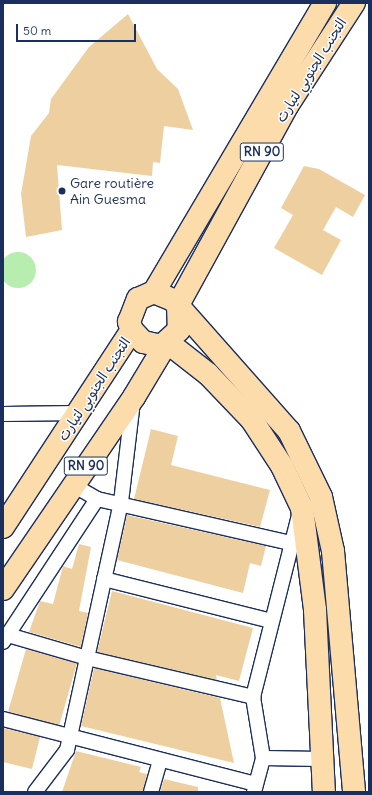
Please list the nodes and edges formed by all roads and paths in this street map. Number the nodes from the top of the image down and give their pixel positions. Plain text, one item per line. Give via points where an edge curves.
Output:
1 (307, 3) edge
2 (325, 3) edge
3 (354, 3) edge
4 (303, 39) junction
5 (154, 292) junction
6 (178, 305) junction
7 (132, 330) junction
8 (167, 342) junction
9 (134, 397) junction
10 (79, 413) junction
11 (3, 414) edge
12 (73, 485) junction
13 (97, 498) junction
14 (121, 502) junction
15 (302, 508) junction
16 (3, 527) edge
17 (291, 543) junction
18 (104, 579) junction
19 (3, 589) edge
20 (271, 621) junction
21 (6, 639) edge
22 (87, 658) junction
23 (253, 697) junction
24 (3, 719) edge
25 (70, 737) junction
26 (263, 758) junction
27 (321, 759) junction
28 (160, 760) junction
29 (253, 788) edge
30 (35, 792) edge
31 (151, 792) edge
32 (324, 792) edge
33 (354, 792) edge

1 - 4 highway
2 - 4 highway, RN 90
3 - 6 highway, التجنب الجنوبي لتيارت / RN 90 via 288,106
4 - 5 highway, RN 90
5 - 6 highway via 168,296
5 - 7 highway via 133,305
6 - 8 highway via 181,313 179,330
6 - 33 highway via 289,431 321,497 333,551
7 - 8 highway via 151,345
7 - 10 highway, التجنب الجنوبي لتيارت / RN 90
8 - 9 highway, RN 90
8 - 15 highway via 208,374 252,420 282,466
9 - 12 highway, RN 90
9 - 14 street
10 - 11 street
10 - 16 highway, التجنب الجنوبي لتيارت / RN 90
12 - 13 street
12 - 19 highway, RN 90
13 - 14 street
13 - 21 street
14 - 17 street
14 - 18 street
15 - 17 street
15 - 27 highway via 315,610
17 - 20 street
18 - 20 street
18 - 22 street
20 - 23 street
21 - 22 street
22 - 23 street
22 - 25 street
23 - 26 street
24 - 25 street
25 - 28 street
25 - 30 street via 67,750
26 - 27 street
26 - 29 street
27 - 32 highway
28 - 29 street
28 - 31 street

